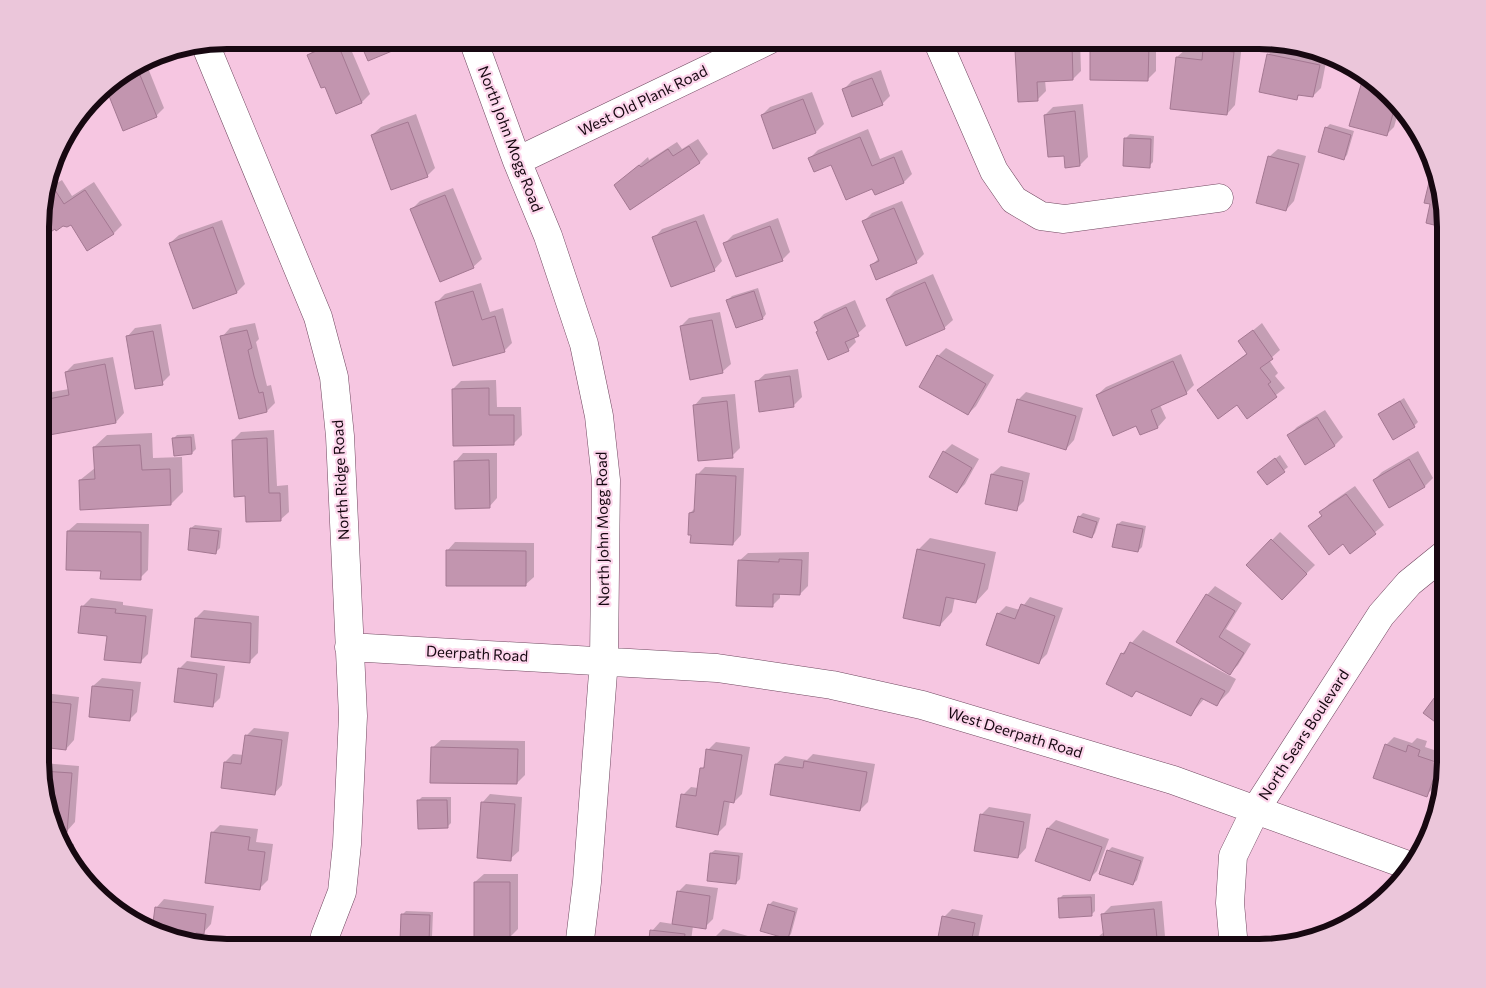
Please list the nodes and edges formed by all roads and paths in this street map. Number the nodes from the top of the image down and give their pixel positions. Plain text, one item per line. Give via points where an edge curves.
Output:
1 (476, 49) edge
2 (751, 49) edge
3 (941, 49) edge
4 (207, 50) edge
5 (517, 161) junction
6 (1218, 198) dead end
7 (1437, 560) edge
8 (349, 647) junction
9 (604, 660) junction
10 (1256, 809) junction
11 (1404, 864) edge
12 (325, 936) dead end
13 (580, 939) edge
14 (1233, 939) edge

1 - 5 street, North John Mogg Road
2 - 5 street, West Old Plank Road
3 - 6 street via 994,171 1014,200 1041,216 1064,219
4 - 8 street, North Ridge Road via 318,317 334,377 340,436
5 - 9 street, North John Mogg Road via 548,236 584,344 599,416 606,480
7 - 10 street, North Sears Boulevard via 1408,583 1381,615
8 - 9 street, Deerpath Road
8 - 12 street, North Ridge Road via 353,716 348,844 342,892
9 - 10 street, West Deerpath Road via 717,668 832,686 922,706 1173,780
9 - 13 street, North John Mogg Road via 588,882
10 - 11 street, West Deerpath Road
10 - 14 street, North Sears Boulevard via 1233,856 1230,902

